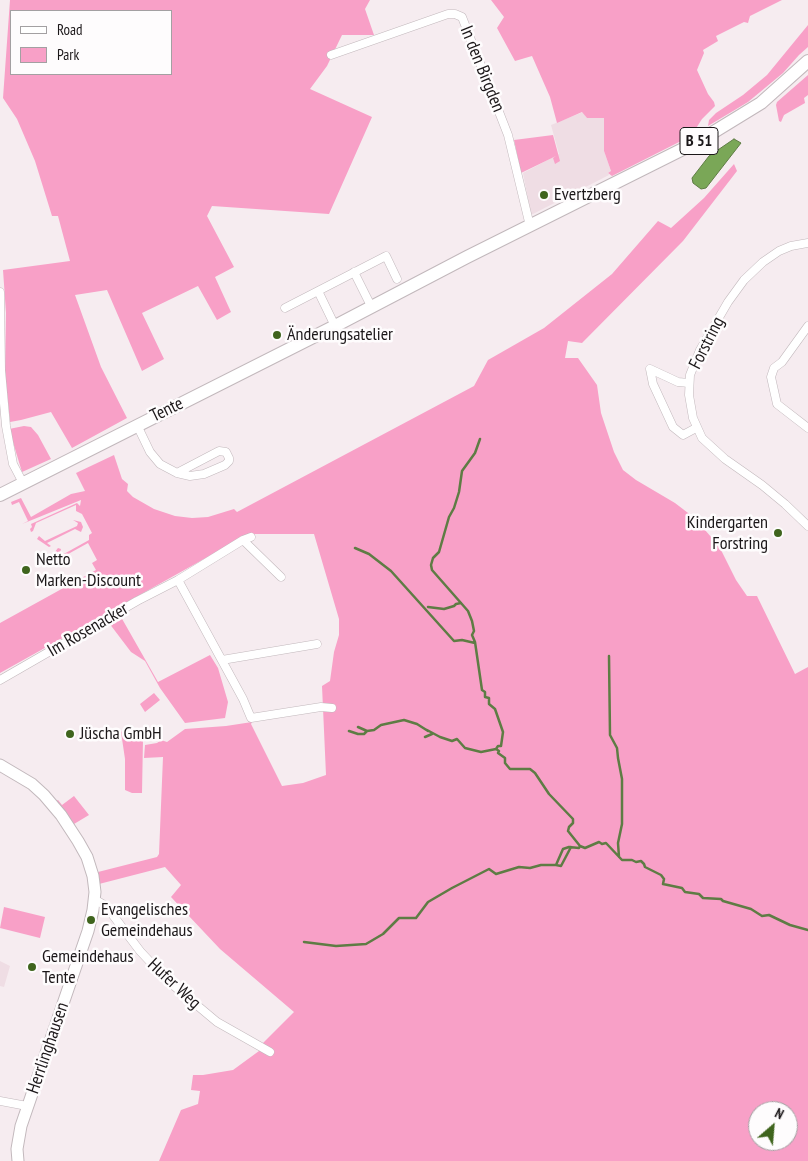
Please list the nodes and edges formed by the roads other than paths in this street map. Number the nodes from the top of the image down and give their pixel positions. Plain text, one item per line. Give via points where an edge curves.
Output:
1 (331, 55) dead end
2 (808, 61) edge
3 (530, 226) junction
4 (808, 243) edge
5 (354, 272) junction
6 (397, 279) dead end
7 (318, 291) junction
8 (0, 292) edge
9 (371, 306) junction
10 (285, 308) dead end
11 (334, 326) junction
12 (808, 326) edge
13 (689, 383) junction
14 (137, 425) junction
15 (696, 428) junction
16 (808, 428) edge
17 (177, 472) junction
18 (23, 483) junction
19 (0, 495) edge
20 (808, 526) edge
21 (251, 537) dead end
22 (243, 540) junction
23 (281, 577) dead end
24 (178, 580) junction
25 (317, 644) dead end
26 (222, 660) junction
27 (0, 680) edge
28 (332, 708) dead end
29 (0, 766) edge
30 (94, 899) junction
31 (270, 1052) dead end
32 (0, 1101) edge
33 (28, 1106) junction
34 (18, 1161) edge

1 - 3 street, In den Birgden via 448,14 462,18 508,135
2 - 3 main road, Tente / B 51 via 746,114
3 - 9 main road, Tente / B 51
4 - 13 street, Forstring via 779,251 744,280 700,350
5 - 6 street via 386,256
5 - 7 street
5 - 9 street
7 - 10 street
7 - 11 street
8 - 18 street via 5,417 13,464
9 - 11 main road, Tente / B 51
11 - 14 main road, Tente / B 51
12 - 16 street via 774,368 772,377 777,404
13 - 15 street, Forstring via 690,406
13 - 15 street via 678,382 650,369 653,384 673,427 683,435
14 - 17 street via 150,452 160,464
14 - 18 main road, Tente / B 51
15 - 20 street, Forstring via 711,447 771,492
17 - 17 street via 190,476 204,474 226,465 229,458 226,452 218,450
18 - 19 main road, Tente / B 51
21 - 22 street, Im Rosenacker
22 - 23 street
22 - 24 street, Im Rosenacker
24 - 26 street
24 - 27 street, Im Rosenacker
25 - 26 street
26 - 28 street via 251,718
29 - 30 street, Herrlinghausen via 38,789 72,830 90,865
30 - 31 street, Hufer Weg via 106,906 168,981 217,1022
30 - 33 street, Herrlinghausen via 88,932
32 - 33 street
33 - 34 street, Herrlinghausen via 21,1126

